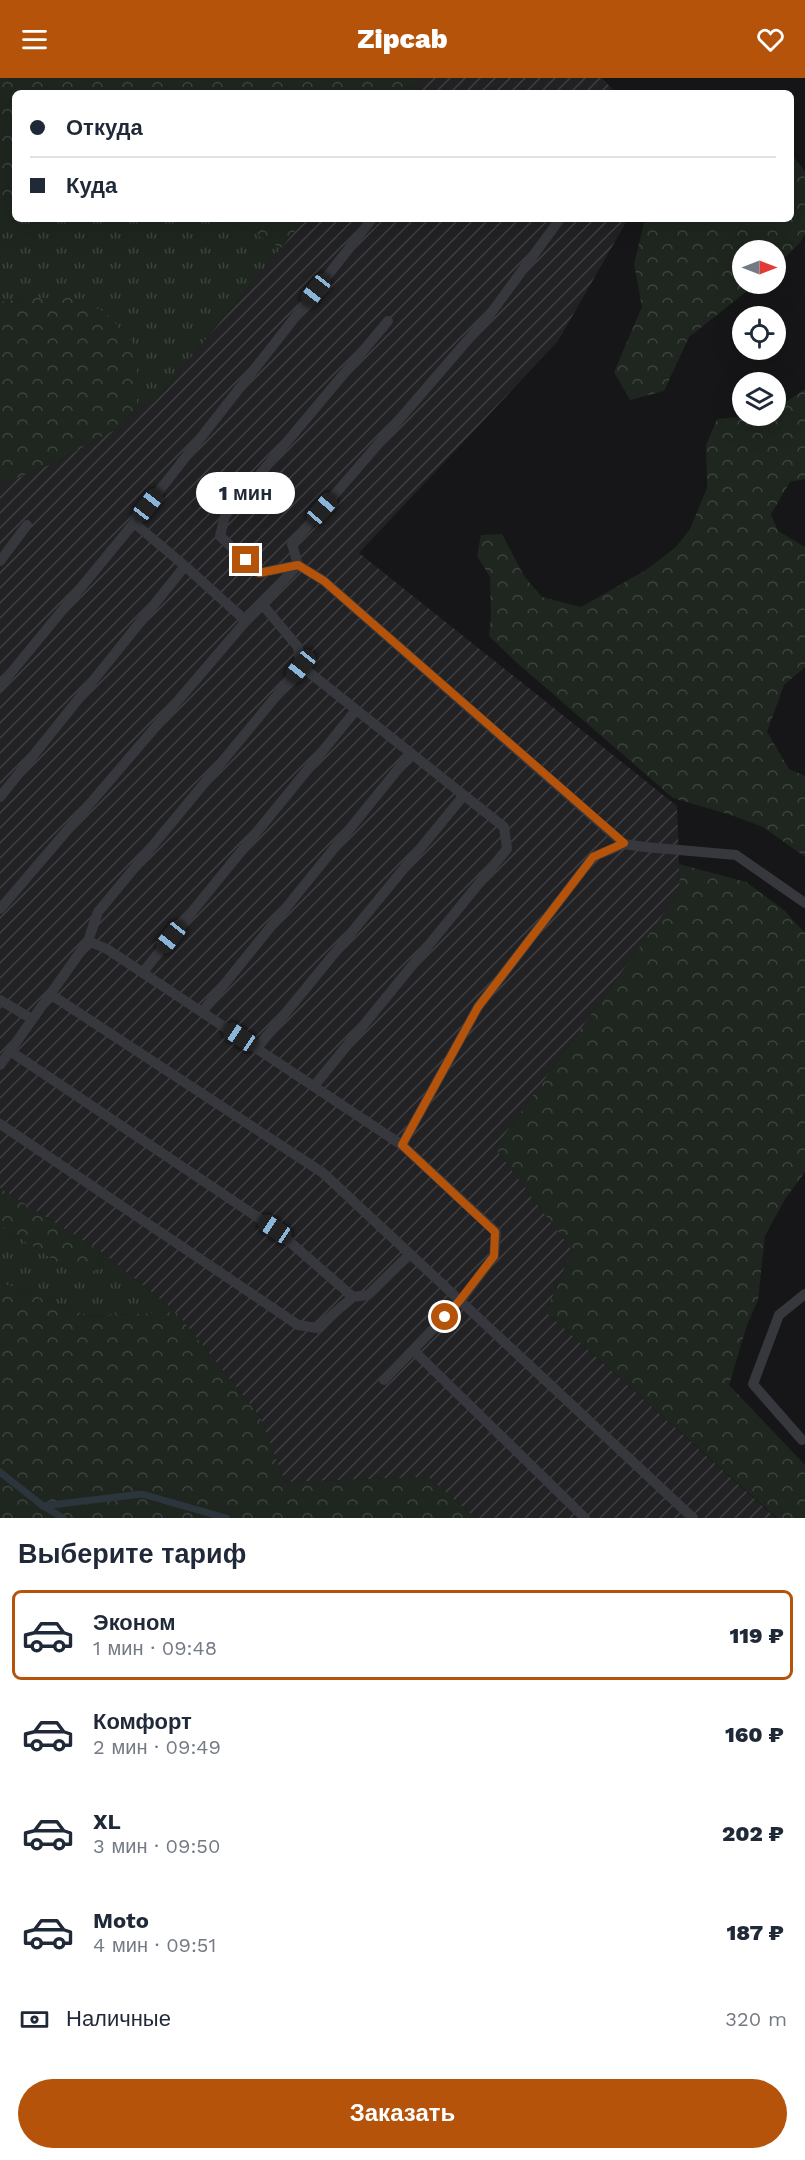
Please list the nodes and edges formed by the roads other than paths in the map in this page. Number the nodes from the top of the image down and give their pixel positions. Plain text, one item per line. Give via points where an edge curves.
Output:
1 (370, 222) edge
2 (558, 222) edge
3 (388, 321) dead end
4 (134, 523) junction
5 (27, 525) dead end
6 (0, 561) edge
7 (298, 565) junction
8 (185, 566) junction
9 (262, 604) junction
10 (246, 621) junction
11 (301, 666) junction
12 (0, 686) edge
13 (357, 710) junction
14 (411, 753) junction
15 (464, 795) junction
16 (0, 797) edge
17 (624, 843) junction
18 (805, 903) edge
19 (0, 909) edge
20 (88, 941) junction
21 (143, 972) junction
22 (50, 994) junction
23 (0, 1000) edge
24 (202, 1012) junction
25 (32, 1019) junction
26 (257, 1048) junction
27 (10, 1051) junction
28 (0, 1065) edge
29 (314, 1086) junction
30 (0, 1124) edge
31 (402, 1145) junction
32 (410, 1254) junction
33 (805, 1294) edge
34 (353, 1297) junction
35 (460, 1300) junction
36 (413, 1350) junction
37 (384, 1380) dead end
38 (802, 1440) dead end
39 (585, 1518) edge
40 (693, 1518) edge

1 - 4 lane
2 - 7 lane via 491,313 292,544
3 - 7 lane via 225,516 220,536 259,573
4 - 8 lane
4 - 12 lane
5 - 6 lane
7 - 9 lane
7 - 17 lane via 324,581
8 - 10 lane
8 - 16 lane
9 - 10 lane
9 - 11 lane via 298,647
10 - 19 lane
11 - 13 lane
11 - 20 lane via 98,912
13 - 14 lane
13 - 21 lane
14 - 15 lane
14 - 24 lane
15 - 26 lane
15 - 29 lane via 504,827 507,849
17 - 18 lane via 736,855
17 - 31 lane via 593,857 478,1007
20 - 21 lane via 107,948
20 - 22 lane
21 - 24 lane
22 - 25 lane
22 - 32 lane via 323,1173
23 - 25 lane
24 - 26 lane
25 - 27 lane
26 - 29 lane
27 - 28 lane
27 - 34 lane via 275,1229
29 - 31 lane
30 - 34 lane via 298,1325 317,1328
31 - 35 lane via 495,1232 494,1256
32 - 34 lane via 368,1295
32 - 35 lane
33 - 38 lane via 779,1315 753,1384
35 - 36 lane
35 - 40 lane
36 - 37 lane
36 - 39 lane

